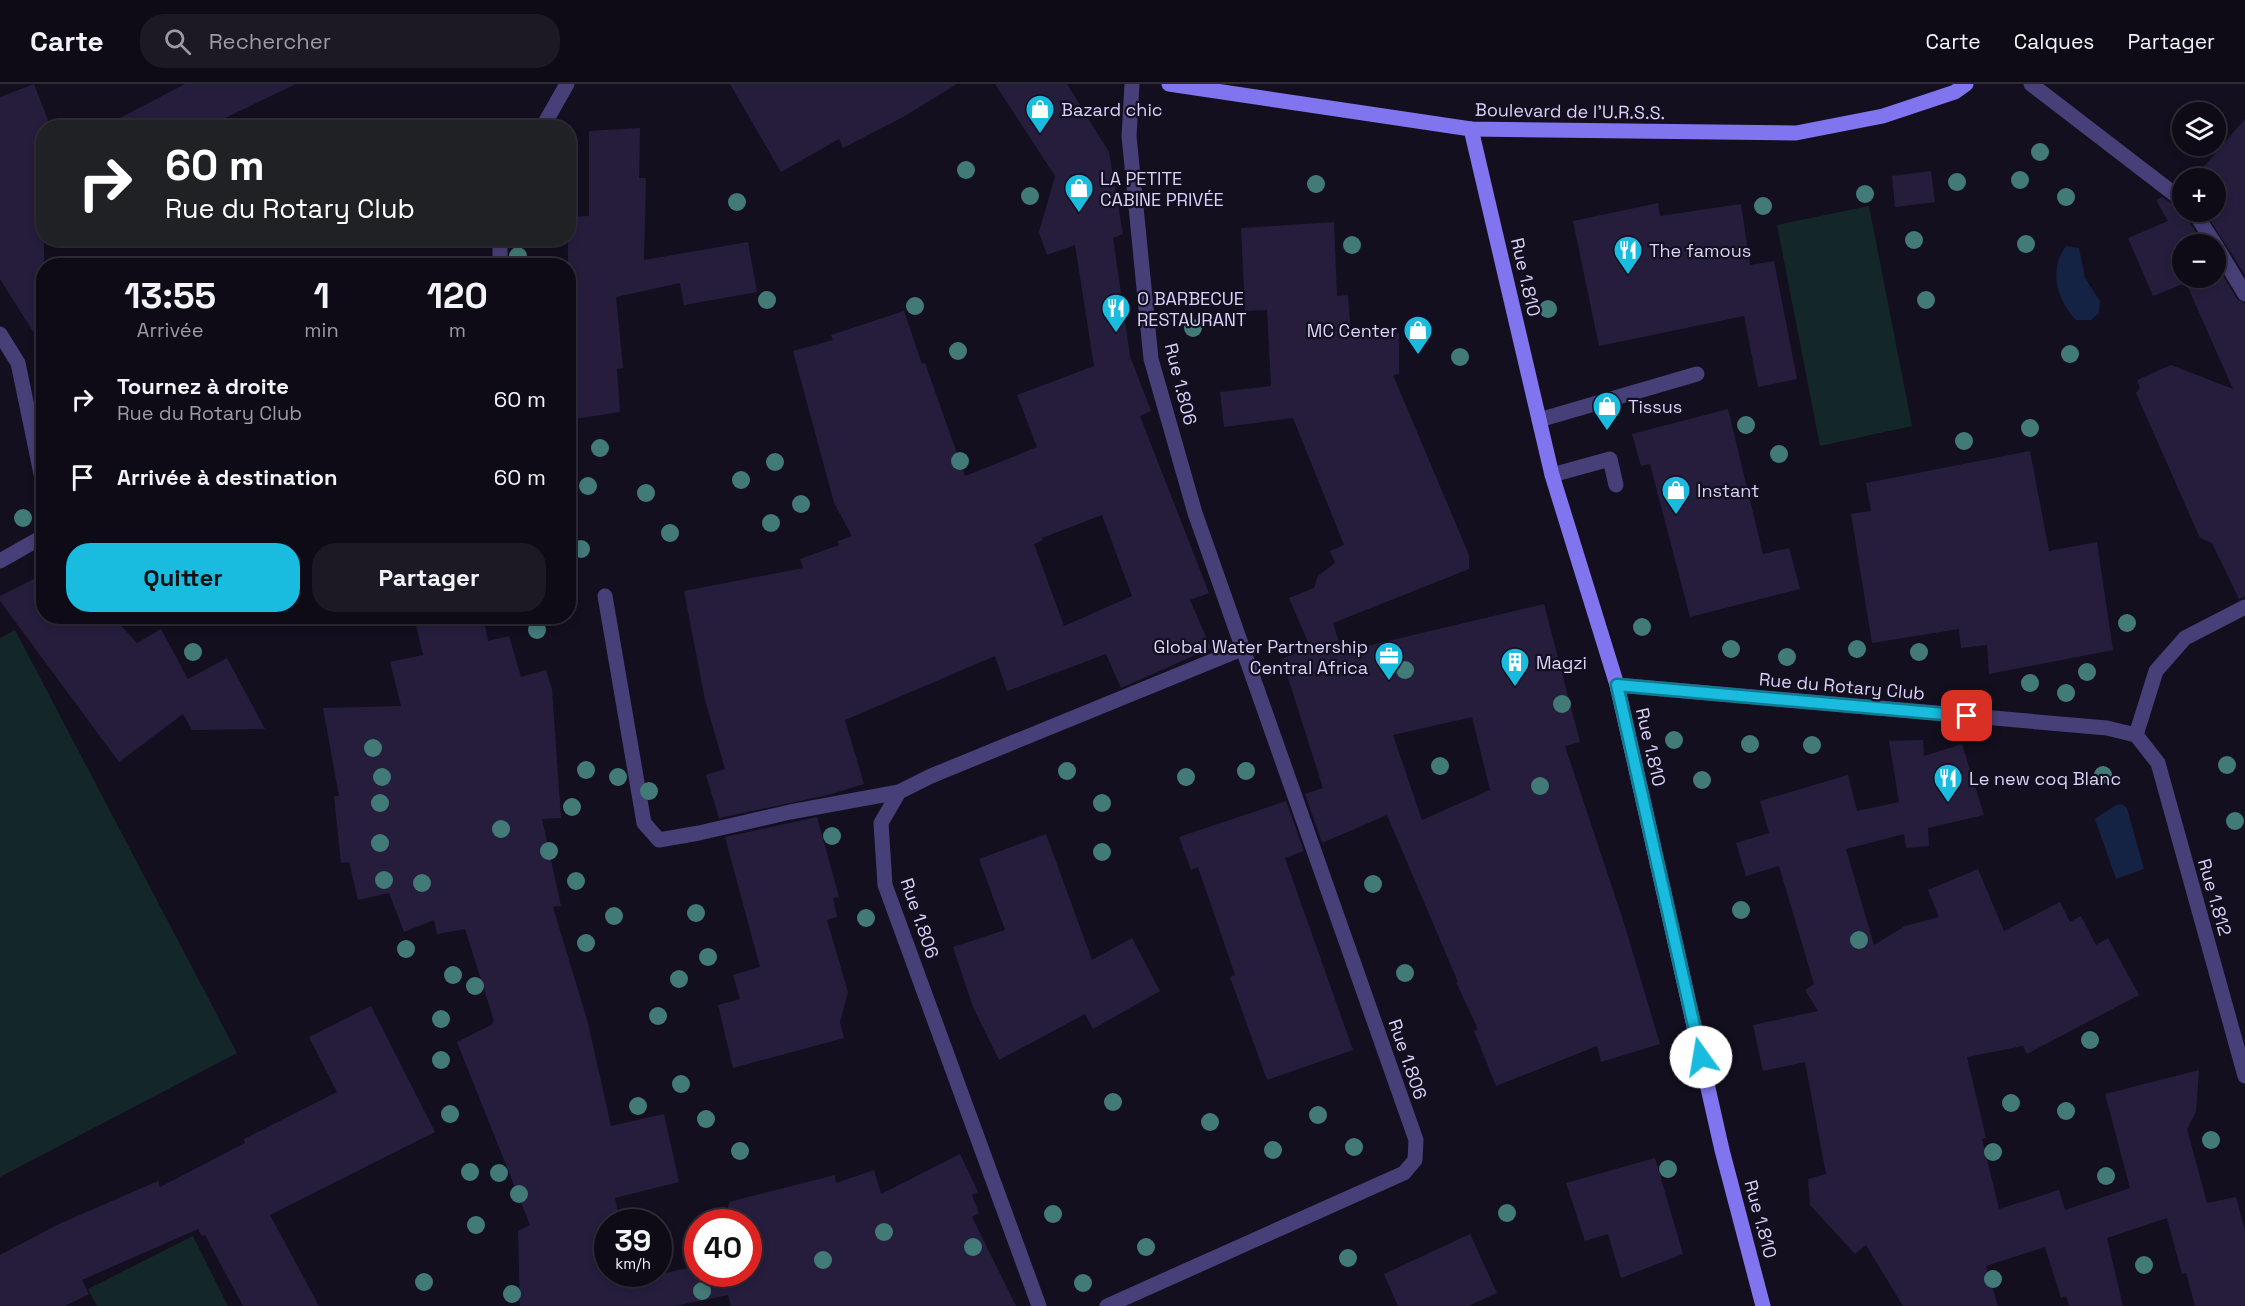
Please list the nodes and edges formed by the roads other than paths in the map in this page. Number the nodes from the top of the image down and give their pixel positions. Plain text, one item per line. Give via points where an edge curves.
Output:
1 (567, 84) edge
2 (1132, 84) edge
3 (1169, 84) edge
4 (1966, 84) edge
5 (2031, 84) edge
6 (547, 120) edge
7 (1471, 129) junction
8 (2172, 192) edge
9 (2226, 263) edge
10 (2245, 294) edge
11 (0, 334) edge
12 (1698, 374) dead end
13 (1539, 420) junction
14 (36, 450) edge
15 (1552, 475) junction
16 (1616, 485) dead end
17 (36, 541) edge
18 (0, 561) edge
19 (605, 596) dead end
20 (2245, 608) edge
21 (1244, 648) junction
22 (1617, 685) junction
23 (2136, 735) junction
24 (900, 792) junction
25 (2245, 1076) edge
26 (1039, 1306) edge
27 (1107, 1306) edge
28 (1763, 1306) edge

1 - 6 street
2 - 21 street, Rue 1.806 via 1129,136 1151,359 1195,513
3 - 7 street, Boulevard de l'U.R.S.S.
4 - 7 street, Boulevard de l'U.R.S.S. via 1955,92 1883,116 1796,133
5 - 8 street
7 - 13 street, Rue 1.810
9 - 10 street
11 - 14 street via 18,363
12 - 13 street
13 - 15 street, Rue 1.810
15 - 16 street via 1610,459
15 - 22 street, Rue 1.810
17 - 18 street
19 - 24 street via 644,822 658,840
20 - 23 street via 2185,638 2156,671
21 - 24 street
21 - 27 street, Rue 1.806 via 1416,1140 1415,1160 1404,1173
22 - 23 street, Rue du Rotary Club via 2107,728
22 - 28 street, Rue 1.810 via 1722,1150
23 - 25 street, Rue 1.812 via 2158,763
24 - 26 street, Rue 1.806 via 881,823 885,885

